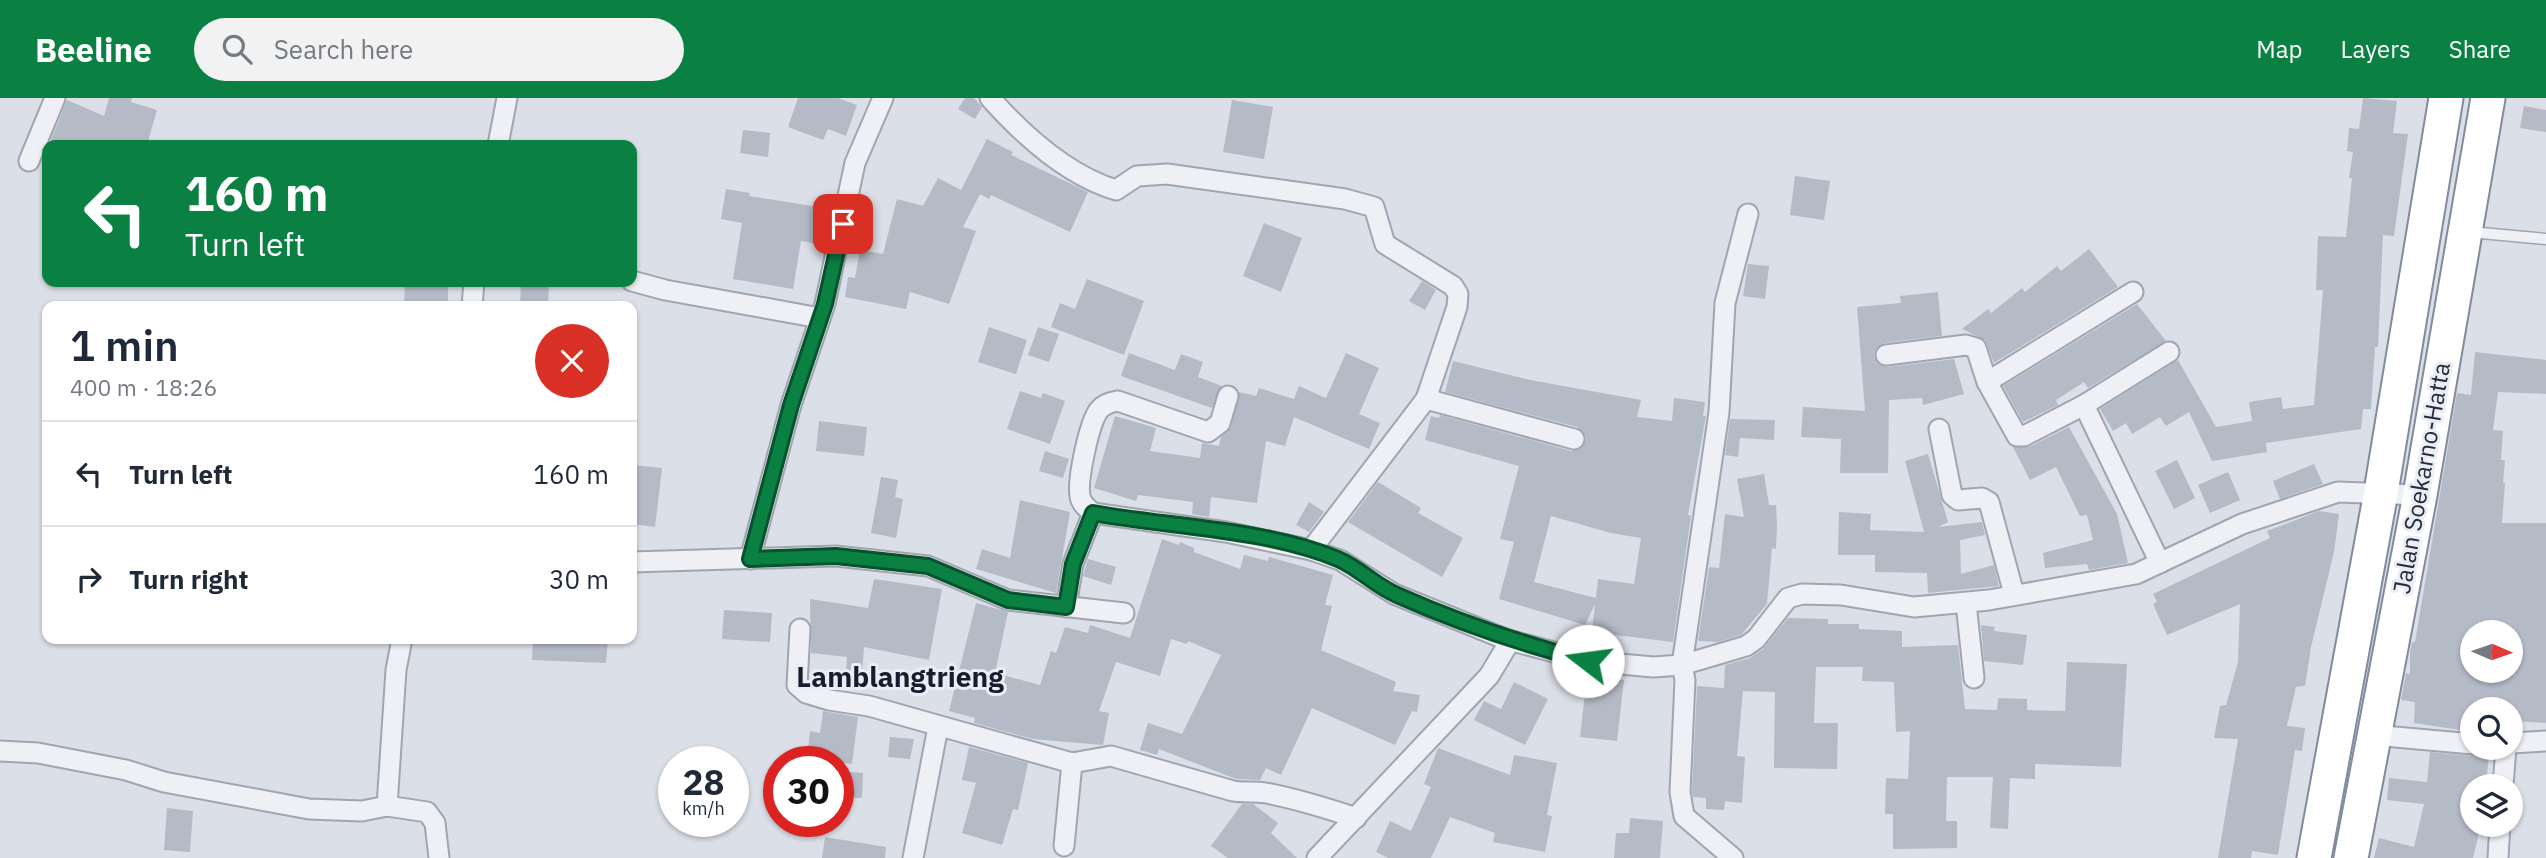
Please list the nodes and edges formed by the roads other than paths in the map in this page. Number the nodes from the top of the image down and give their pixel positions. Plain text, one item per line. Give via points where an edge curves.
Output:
1 (55, 98) edge
2 (507, 98) edge
3 (883, 98) edge
4 (990, 98) edge
5 (2446, 98) edge
6 (2488, 98) edge
7 (499, 140) edge
8 (29, 162) dead end
9 (1748, 214) dead end
10 (2464, 231) junction
11 (2546, 239) edge
12 (637, 282) edge
13 (2133, 292) dead end
14 (820, 318) junction
15 (2169, 352) dead end
16 (1886, 355) dead end
17 (1987, 382) junction
18 (1227, 396) dead end
19 (1426, 400) junction
20 (2084, 405) junction
21 (1938, 429) dead end
22 (1574, 439) dead end
23 (2381, 492) junction
24 (2420, 495) junction
25 (1093, 513) junction
26 (1311, 550) junction
27 (750, 559) junction
28 (637, 562) edge
29 (2161, 563) junction
30 (2014, 594) junction
31 (1966, 603) junction
32 (1066, 607) junction
33 (1124, 613) dead end
34 (800, 629) dead end
35 (1510, 641) junction
36 (401, 644) edge
37 (1682, 665) junction
38 (1974, 678) dead end
39 (938, 727) junction
40 (2373, 735) junction
41 (2546, 741) edge
42 (2523, 742) edge
43 (2460, 743) edge
44 (0, 751) edge
45 (1072, 763) junction
46 (387, 806) junction
47 (1356, 818) junction
48 (2499, 837) edge
49 (1064, 846) dead end
50 (439, 858) edge
51 (913, 858) edge
52 (1317, 858) edge
53 (1733, 858) edge
54 (2314, 858) edge
55 (2351, 858) edge
56 (2498, 858) edge

1 - 8 street
2 - 7 street
3 - 14 street via 855,163
4 - 19 street via 1044,150 1110,188 1121,188 1142,175 1167,174 1374,207 1385,244 1453,286 1458,294
5 - 23 highway, Jalan Soekarno-Hatta
6 - 10 highway, Jalan Soekarno-Hatta
9 - 37 street via 1725,303 1719,412
10 - 11 lane
10 - 24 highway, Jalan Soekarno-Hatta
12 - 14 street
13 - 17 street
14 - 27 street via 791,405
15 - 20 street
16 - 17 street via 1966,345 1976,348
17 - 20 street via 2017,436 2029,435
18 - 25 street via 1220,423 1208,432 1118,401 1098,411 1079,493
19 - 22 street
19 - 26 street
20 - 29 street
21 - 30 street via 1952,495 1958,500 1982,498 1989,502
23 - 24 street
23 - 29 street via 2338,492 2304,501 2242,524
23 - 54 highway, Jalan Soekarno-Hatta
24 - 40 highway, Jalan Soekarno-Hatta
25 - 26 street via 1226,532
25 - 32 street via 1073,564
26 - 35 street via 1340,560 1394,594
27 - 28 street
27 - 32 street via 836,556 928,566 1008,600
29 - 30 street via 2136,574
30 - 31 street
31 - 37 street via 1914,607 1841,595 1802,594 1788,598 1746,646
31 - 38 street
32 - 33 street
34 - 39 street via 797,685 806,693
35 - 37 street via 1588,661
35 - 47 street via 1489,676
36 - 46 street
37 - 53 street via 1680,792 1684,816
39 - 45 street
39 - 51 street
40 - 43 street
40 - 55 highway, Jalan Soekarno-Hatta
41 - 42 street
44 - 46 street via 38,753 309,809 362,811
45 - 47 street via 1111,756 1233,791 1318,804
45 - 49 street
46 - 50 street via 427,812 435,823
47 - 52 street
48 - 56 street

